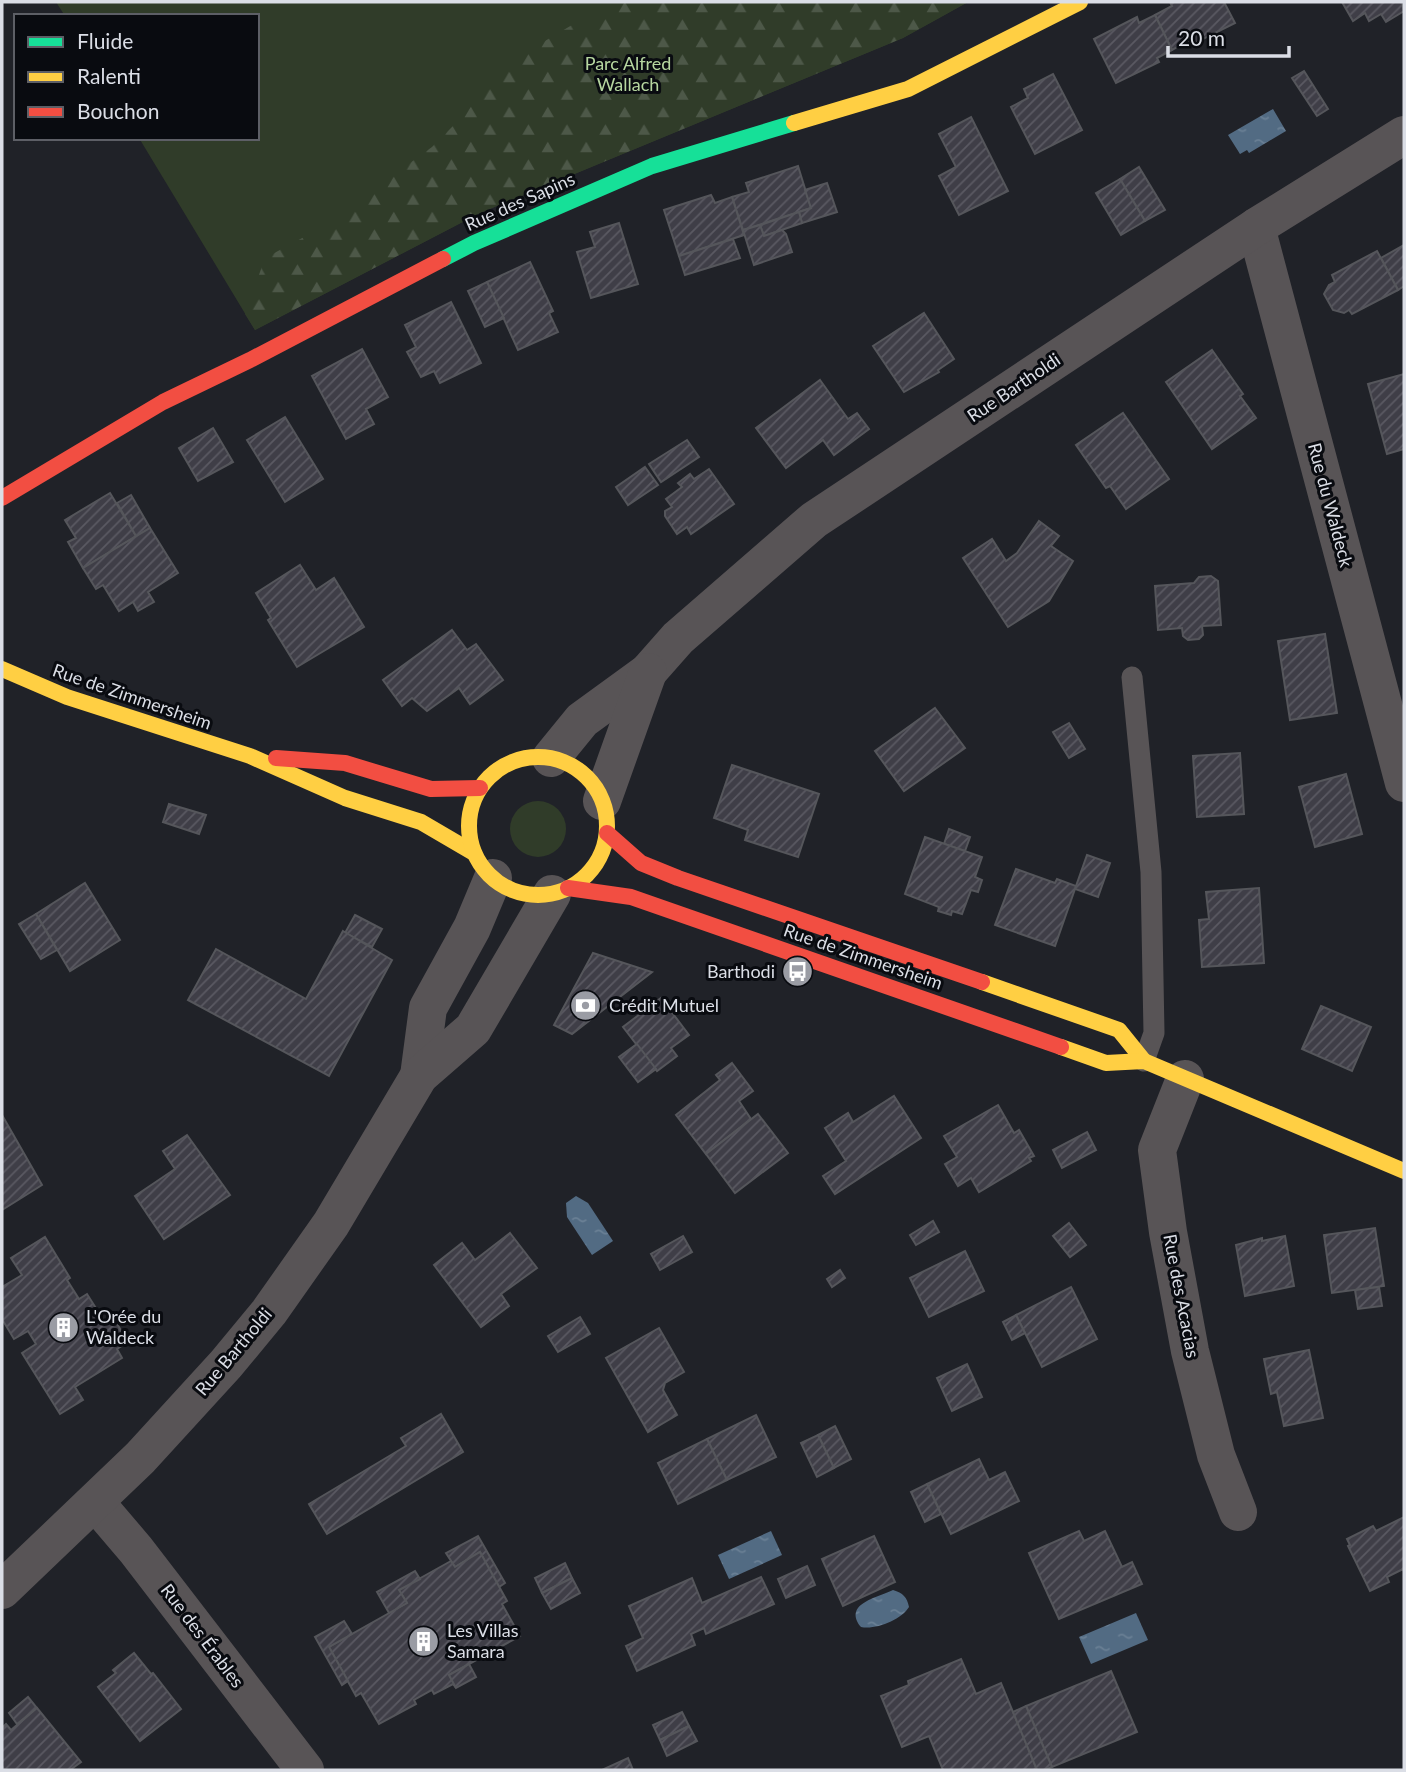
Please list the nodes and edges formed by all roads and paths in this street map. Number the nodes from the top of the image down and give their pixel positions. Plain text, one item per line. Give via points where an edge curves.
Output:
1 (1080, 2) edge
2 (1404, 135) edge
3 (1256, 227) junction
4 (2, 498) edge
5 (2, 669) edge
6 (648, 672) junction
7 (1132, 677) dead end
8 (250, 756) junction
9 (551, 758) junction
10 (1401, 760) edge
11 (480, 788) junction
12 (604, 817) junction
13 (484, 866) junction
14 (560, 891) junction
15 (1144, 1061) junction
16 (419, 1076) junction
17 (1185, 1079) junction
18 (1404, 1171) edge
19 (96, 1503) junction
20 (1238, 1512) dead end
21 (2, 1590) edge
22 (305, 1770) edge

1 - 4 main road, Rue des Sapins via 908,89 652,166 474,243 163,402
2 - 3 street, Rue Bartholdi
3 - 6 street, Rue Bartholdi via 814,520 687,629
3 - 10 street, Rue du Waldeck
5 - 8 main road, Rue de Zimmersheim via 80,701
6 - 9 street, Rue Bartholdi via 582,720
6 - 12 street, Rue Bartholdi
7 - 15 lane via 1151,872 1154,1033
8 - 11 main road, Rue de Zimmersheim via 345,763 431,789
8 - 13 main road, Rue de Zimmersheim via 345,798 421,822 448,836
9 - 11 main road via 511,762
9 - 12 main road via 584,774
11 - 13 main road via 469,822 470,838
12 - 14 main road via 603,848 595,864 583,878
12 - 15 main road, Rue de Zimmersheim via 641,863 1119,1030
13 - 14 main road via 512,890 534,895
13 - 16 street, Rue Bartholdi via 472,928 428,1008
14 - 15 main road, Rue de Zimmersheim via 631,897 1106,1063
14 - 16 street, Rue Bartholdi via 473,1029
15 - 17 main road, Rue de Zimmersheim
16 - 19 street, Rue Bartholdi via 331,1224 269,1312 184,1412
17 - 18 main road, Rue de Zimmersheim
17 - 20 street, Rue des Acacias via 1157,1150 1190,1351 1216,1455
19 - 21 street, Rue Bartholdi
19 - 22 street, Rue des Érables

